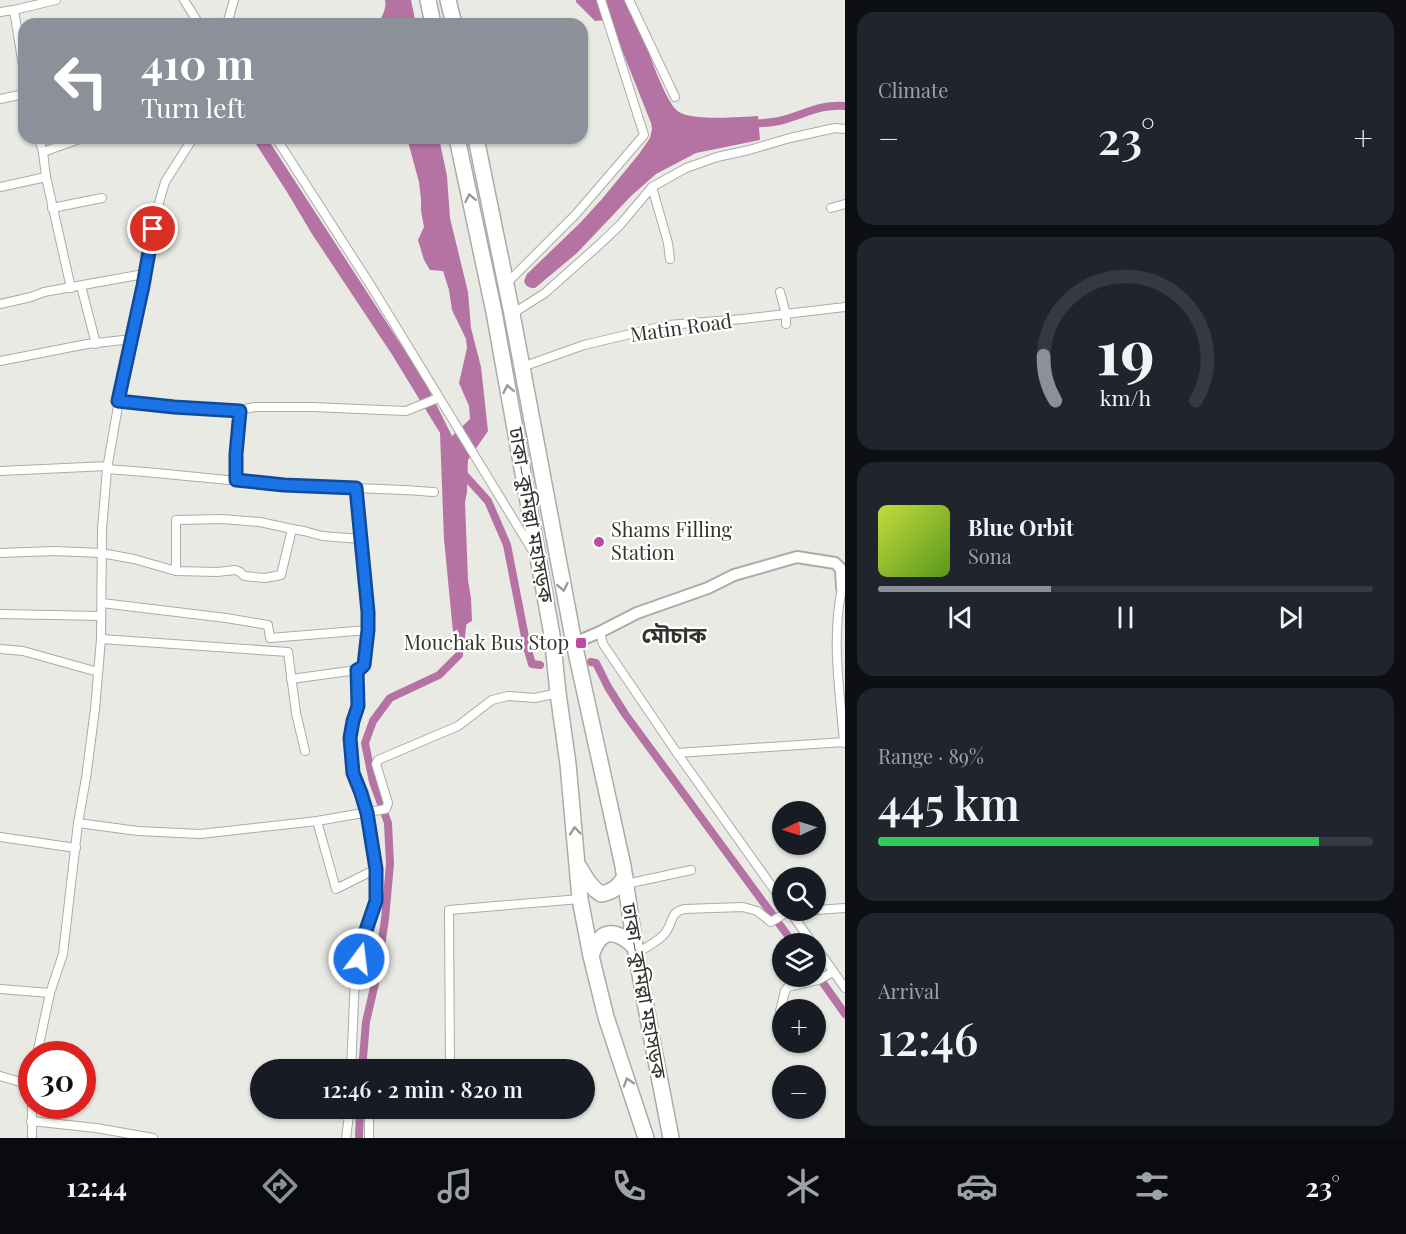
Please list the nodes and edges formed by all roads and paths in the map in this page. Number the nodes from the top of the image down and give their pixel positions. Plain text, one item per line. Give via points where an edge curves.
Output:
1 (56, 0) edge
2 (184, 0) edge
3 (234, 0) edge
4 (428, 0) edge
5 (448, 0) edge
6 (601, 0) edge
7 (629, 0) edge
8 (14, 10) junction
9 (0, 12) edge
10 (196, 18) edge
11 (229, 18) edge
12 (432, 18) edge
13 (452, 18) edge
14 (18, 35) edge
15 (18, 95) edge
16 (675, 97) dead end
17 (0, 99) edge
18 (845, 129) edge
19 (41, 144) edge
20 (65, 144) edge
21 (189, 144) edge
22 (280, 144) edge
23 (458, 144) edge
24 (478, 144) edge
25 (43, 152) junction
26 (46, 177) junction
27 (652, 187) junction
28 (0, 188) edge
29 (102, 198) dead end
30 (845, 204) edge
31 (52, 208) junction
32 (831, 208) dead end
33 (670, 259) dead end
34 (144, 274) junction
35 (506, 284) junction
36 (81, 286) junction
37 (71, 288) junction
38 (780, 292) dead end
39 (0, 304) edge
40 (845, 307) edge
41 (512, 314) junction
42 (786, 314) junction
43 (786, 324) dead end
44 (132, 339) junction
45 (96, 344) junction
46 (0, 361) edge
47 (522, 368) junction
48 (436, 399) junction
49 (118, 401) junction
50 (240, 411) junction
51 (107, 468) junction
52 (0, 471) edge
53 (236, 480) junction
54 (356, 488) junction
55 (434, 492) dead end
56 (292, 530) junction
57 (361, 539) junction
58 (0, 552) edge
59 (101, 553) junction
60 (541, 565) junction
61 (176, 571) junction
62 (844, 590) edge
63 (102, 603) junction
64 (0, 614) edge
65 (100, 616) junction
66 (368, 630) junction
67 (600, 632) junction
68 (101, 639) junction
69 (574, 643) junction
70 (0, 649) edge
71 (357, 670) junction
72 (98, 672) junction
73 (291, 679) junction
74 (558, 693) junction
75 (845, 742) edge
76 (305, 751) dead end
77 (677, 753) junction
78 (368, 813) junction
79 (317, 821) junction
80 (78, 823) junction
81 (0, 837) edge
82 (76, 848) junction
83 (578, 863) junction
84 (376, 869) junction
85 (691, 870) dead end
86 (626, 881) junction
87 (772, 887) edge
88 (580, 899) junction
89 (845, 908) edge
90 (826, 909) edge
91 (773, 921) edge
92 (636, 950) junction
93 (591, 956) junction
94 (826, 976) edge
95 (845, 988) edge
96 (0, 989) edge
97 (50, 993) junction
98 (40, 1041) edge
99 (351, 1059) edge
100 (450, 1059) edge
101 (0, 1076) edge
102 (18, 1080) edge
103 (349, 1119) edge
104 (369, 1119) edge
105 (31, 1121) joint
106 (32, 1138) edge
107 (153, 1138) edge
108 (346, 1138) edge
109 (369, 1138) edge
110 (646, 1138) edge
111 (671, 1138) edge

1 - 8 street
2 - 10 street
3 - 11 street
4 - 12 highway
5 - 13 highway
6 - 35 street via 644,135 576,214
7 - 16 street
8 - 9 street
8 - 14 street
15 - 17 street
18 - 27 street via 801,135 717,157 686,168
19 - 25 street
20 - 25 street
21 - 34 street via 165,182
22 - 48 street via 367,279
60 -> 23 highway, ঢাকা–কুমিল্লা মহাসড়ক
24 - 35 highway, ঢাকা–কুমিল্লা মহাসড়ক
25 - 26 street
26 - 28 street
26 - 31 street
27 - 33 street
27 - 41 street via 600,244 545,293
29 - 31 street
30 - 32 street
31 - 37 street
34 - 36 street
34 - 44 street
35 - 41 highway, ঢাকা–কুমিল্লা মহাসড়ক
36 - 37 street
36 - 45 street
37 - 39 street
38 - 42 street
40 - 42 street, Matin Road
41 - 47 highway, ঢাকা–কুমিল্লা মহাসড়ক
42 - 43 street
42 - 47 street, Matin Road via 668,325 584,345
44 - 45 street
44 - 49 street
45 - 46 street
47 -> 69 highway, ঢাকা–কুমিল্লা মহাসড়ক
48 - 50 street via 406,411 278,407
48 - 60 street
49 - 50 street
49 - 51 street
50 - 53 street
51 - 52 street
51 - 53 street
51 - 59 street
53 - 54 street
54 - 55 street
54 - 57 street
56 - 57 street
56 - 61 street via 281,575 249,578 236,570
56 - 61 street via 260,522 176,520
57 - 66 street
58 - 59 street
59 - 61 street
59 - 63 street
60 - 74 highway, ঢাকা–কুমিল্লা মহাসড়ক
62 - 67 street via 842,569 835,563 797,557 734,575 637,613
62 - 75 street via 837,619 837,668
63 - 65 street
63 - 66 street via 268,625 270,638
64 - 65 street
65 - 68 street
66 - 71 street via 364,665
67 - 69 street
67 - 77 street via 603,644
68 - 72 street
68 - 73 street via 288,652
69 - 86 highway, ঢাকা–কুমিল্লা মহাসড়ক
70 - 72 street via 23,651
71 - 73 street
71 - 78 street via 358,706 350,738 353,773
72 - 80 street
73 - 76 street
74 - 78 street via 492,700 458,726 378,760 388,803 386,809
83 -> 74 highway, ঢাকা–কুমিল্লা মহাসড়ক
75 - 77 street
77 - 87 street
78 - 79 street
78 - 84 street
79 - 80 street via 200,834
79 - 84 street via 336,889
80 - 82 street
81 - 82 street
82 - 97 street via 63,954
83 - 86 highway via 594,890 601,894
83 - 88 highway, ঢাকা–কুমিল্লা মহাসড়ক
84 - 99 street via 376,901 355,976
85 - 86 street
86 - 92 highway, ঢাকা–কুমিল্লা মহাসড়ক
88 - 93 highway, ঢাকা–কুমিল্লা মহাসড়ক
88 - 100 street via 449,910
89 - 90 street
91 - 92 street via 743,907 684,909 676,911 662,936
92 - 93 highway via 627,939 611,933 598,940
92 - 111 highway, ঢাকা–কুমিল্লা মহাসড়ক
110 -> 93 highway, ঢাকা–কুমিল্লা মহাসড়ক via 606,1017
94 - 95 street
96 - 97 street
97 - 98 street
101 - 102 street
103 - 108 street
104 - 109 street
105 - 106 street
105 - 107 street

